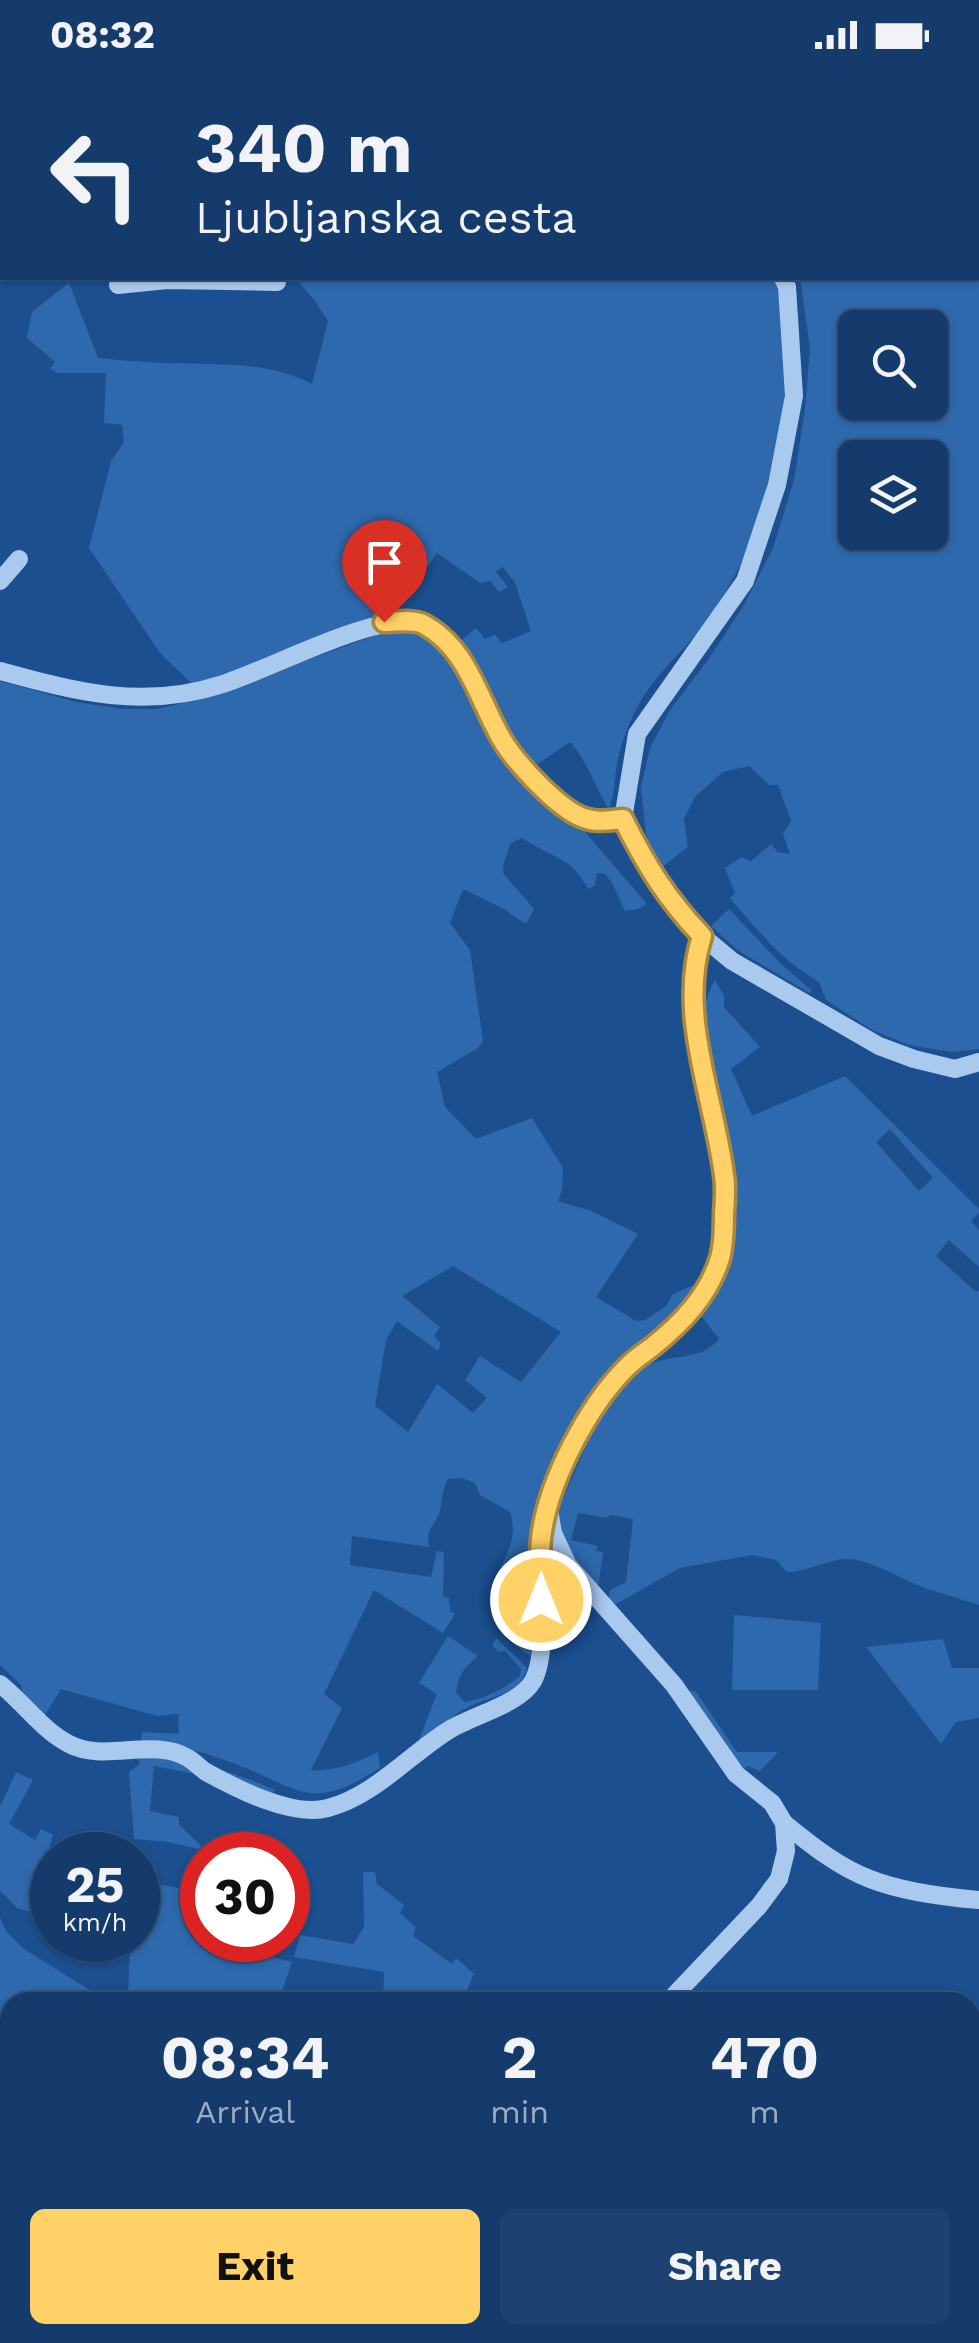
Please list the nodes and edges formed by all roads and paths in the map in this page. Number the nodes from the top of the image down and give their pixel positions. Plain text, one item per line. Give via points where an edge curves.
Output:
1 (168, 280) edge
2 (168, 280) edge
3 (277, 280) edge
4 (785, 280) edge
5 (118, 286) dead end
6 (19, 558) dead end
7 (0, 581) edge
8 (0, 671) edge
9 (623, 819) junction
10 (702, 936) junction
11 (979, 1062) edge
12 (548, 1504) junction
13 (0, 1684) edge
14 (784, 1823) junction
15 (979, 1900) edge
16 (677, 1992) edge

1 - 3 street
2 - 5 street
4 - 9 street via 794,396 777,485 744,581 637,734
6 - 7 street
8 - 9 street via 123,698 168,695 220,685 384,622 420,622 446,641 469,672 502,741 543,789 581,818
9 - 10 street via 674,906
10 - 11 street via 732,962 879,1046 955,1068
10 - 12 street via 693,986 725,1178 721,1254 692,1309 629,1365 589,1414
12 - 13 street via 541,1539 540,1658 532,1681 518,1697 454,1727 377,1784 328,1808 306,1811 257,1796 166,1751 94,1752 70,1745
12 - 14 street via 568,1564 674,1684 736,1774 772,1803
14 - 15 street via 868,1879
14 - 16 street via 779,1879

